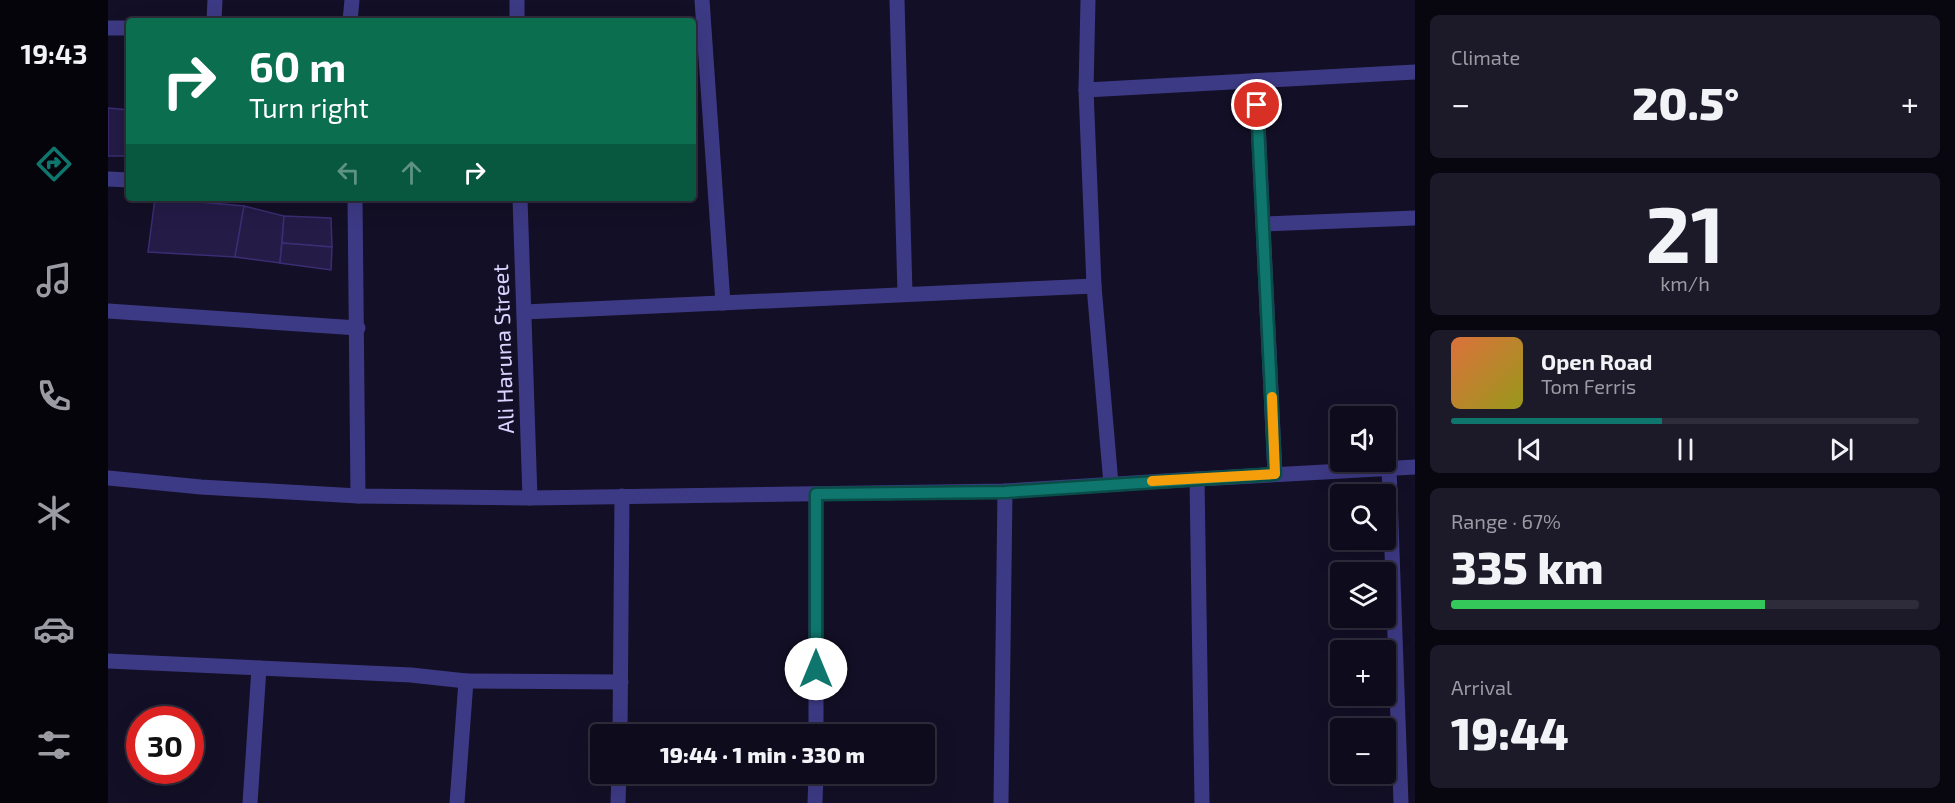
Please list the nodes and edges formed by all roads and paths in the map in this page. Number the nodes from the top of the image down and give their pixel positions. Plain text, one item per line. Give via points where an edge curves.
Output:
1 (215, 0) edge
2 (352, 0) edge
3 (517, 0) edge
4 (702, 0) edge
5 (897, 0) edge
6 (1088, 0) edge
7 (214, 18) edge
8 (350, 18) edge
9 (517, 18) edge
10 (108, 28) edge
11 (126, 28) edge
12 (1415, 72) edge
13 (1256, 81) junction
14 (1086, 90) junction
15 (108, 179) edge
16 (126, 180) edge
17 (355, 201) edge
18 (520, 201) edge
19 (1415, 218) edge
20 (1263, 224) junction
21 (1094, 286) junction
22 (905, 294) junction
23 (723, 303) junction
24 (108, 311) edge
25 (524, 312) junction
26 (358, 328) junction
27 (1415, 467) edge
28 (1396, 468) edge
29 (1330, 471) edge
30 (1389, 472) edge
31 (1275, 474) junction
32 (108, 478) edge
33 (1197, 478) junction
34 (1111, 484) junction
35 (1005, 492) junction
36 (816, 494) junction
37 (358, 496) junction
38 (622, 496) junction
39 (530, 498) junction
40 (108, 661) edge
41 (260, 669) junction
42 (466, 681) junction
43 (621, 682) junction
44 (620, 724) edge
45 (816, 724) edge
46 (619, 784) edge
47 (816, 784) edge
48 (250, 803) edge
49 (457, 803) edge
50 (618, 803) edge
51 (816, 803) edge
52 (1001, 803) edge
53 (1202, 803) edge
54 (1401, 803) edge

1 - 7 street
2 - 8 street
3 - 9 street
4 - 23 street
5 - 22 street
6 - 14 street
10 - 11 street
12 - 13 street
13 - 14 street
13 - 20 street
14 - 21 street
15 - 16 street
17 - 26 street
18 - 25 street, Ali Haruna Street
19 - 20 street
20 - 31 street
21 - 22 street
21 - 34 street
22 - 23 street
23 - 25 street
24 - 26 street
25 - 39 street, Ali Haruna Street
26 - 37 street
27 - 28 street
29 - 31 street
30 - 54 street
31 - 33 street
32 - 37 street
33 - 34 street
33 - 53 street
34 - 35 street
35 - 36 street
35 - 52 street
36 - 38 street
36 - 45 street
37 - 39 street
38 - 39 street
38 - 43 street
40 - 41 street
41 - 42 street
41 - 48 street
42 - 43 street
42 - 49 street
43 - 44 street
46 - 50 street
47 - 51 street

